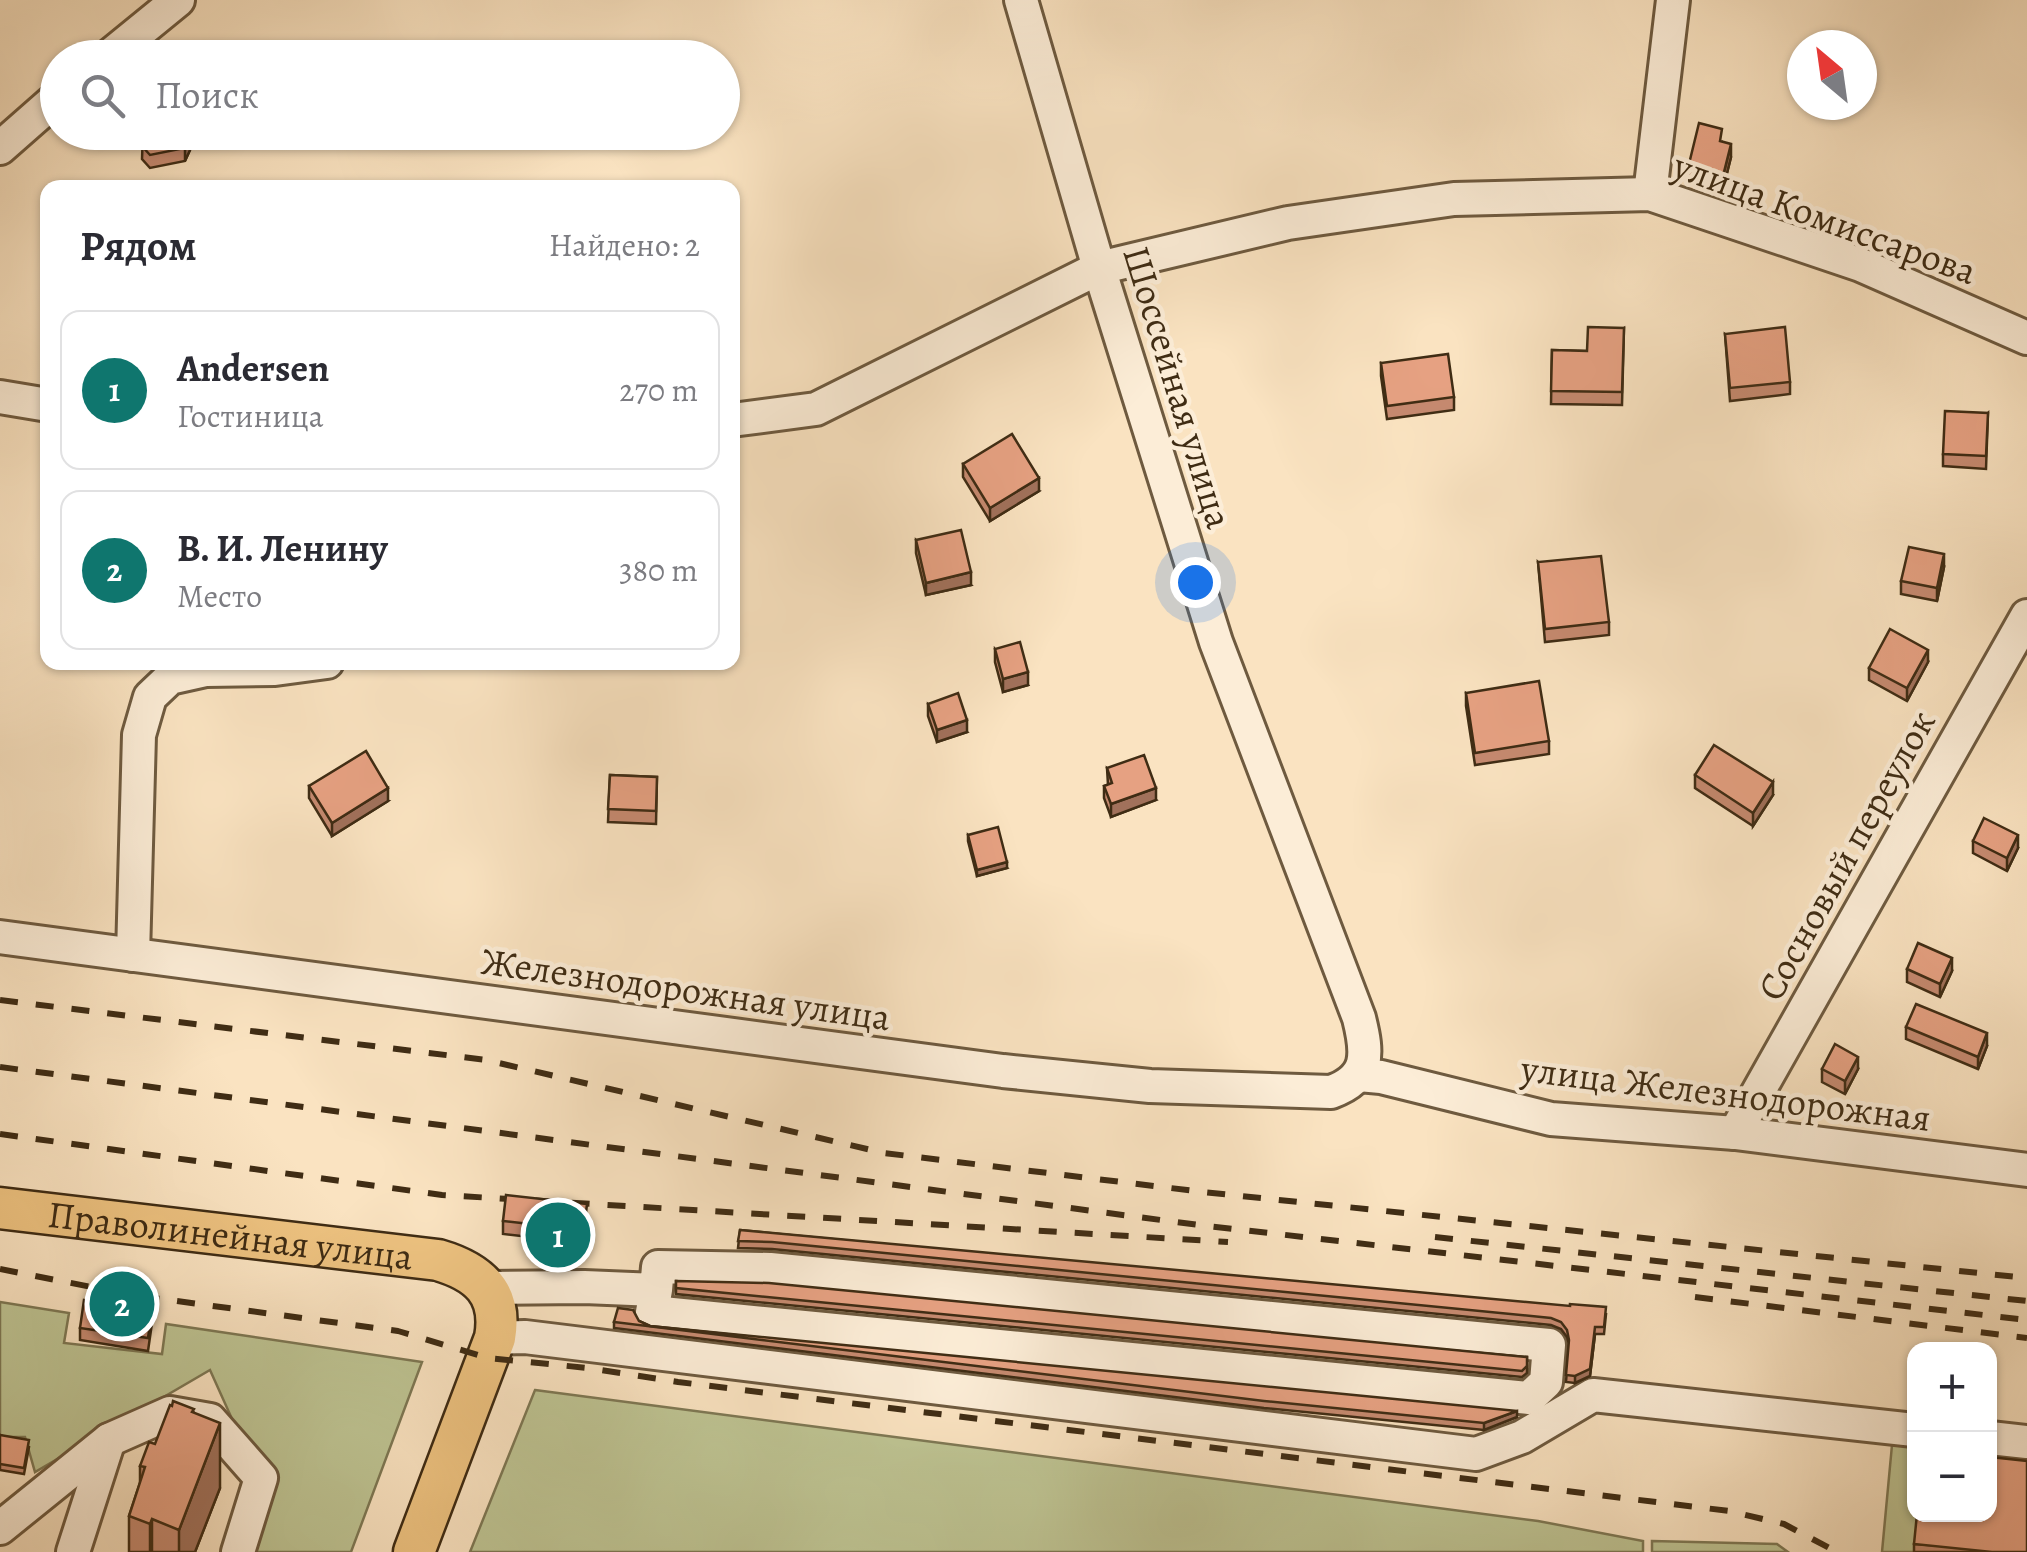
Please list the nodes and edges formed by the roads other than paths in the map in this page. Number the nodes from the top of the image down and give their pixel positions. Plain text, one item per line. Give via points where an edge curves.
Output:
1 (178, 0) edge
2 (1021, 0) edge
3 (1673, 0) edge
4 (129, 40) edge
5 (40, 113) edge
6 (0, 148) edge
7 (1650, 194) junction
8 (1098, 268) junction
9 (2027, 338) edge
10 (0, 397) edge
11 (40, 404) edge
12 (740, 419) edge
13 (2027, 616) edge
14 (206, 670) edge
15 (0, 937) edge
16 (133, 955) junction
17 (1358, 1074) junction
18 (1735, 1133) junction
19 (2027, 1170) edge
20 (0, 1208) edge
21 (474, 1277) junction
22 (656, 1290) junction
23 (495, 1338) junction
24 (1907, 1429) edge
25 (1997, 1439) edge
26 (109, 1440) junction
27 (2027, 1442) edge
28 (0, 1528) edge
29 (72, 1552) edge
30 (238, 1552) edge
31 (414, 1552) edge

1 - 4 street
2 - 8 street, Шоссейная улица
3 - 7 street
5 - 6 street
7 - 8 street, улица Комиссарова via 1454,199 1288,223
7 - 9 street, улица Комиссарова via 1861,265
8 - 12 street, улица Комиссарова via 816,409
8 - 17 street, Шоссейная улица via 1216,642 1359,1018 1366,1056
10 - 11 street
13 - 18 street, Сосновый переулок
14 - 16 street via 170,678 150,697 139,735
15 - 16 street, Железнодорожная улица
16 - 17 street, Железнодорожная улица via 1003,1072 1150,1086 1331,1092
17 - 18 street, улица Железнодорожная via 1551,1119
18 - 19 street, улица Железнодорожная
20 - 21 main road, Праволинейная улица via 438,1260
21 - 22 street
21 - 23 main road via 498,1319
22 - 22 street via 658,1268 770,1269 1549,1346 1546,1382 1529,1398 652,1312
23 - 24 street via 1476,1454 1522,1437 1594,1395
23 - 31 main road
25 - 27 street
26 - 28 street
26 - 29 street
26 - 30 street via 170,1413 210,1420 261,1478

